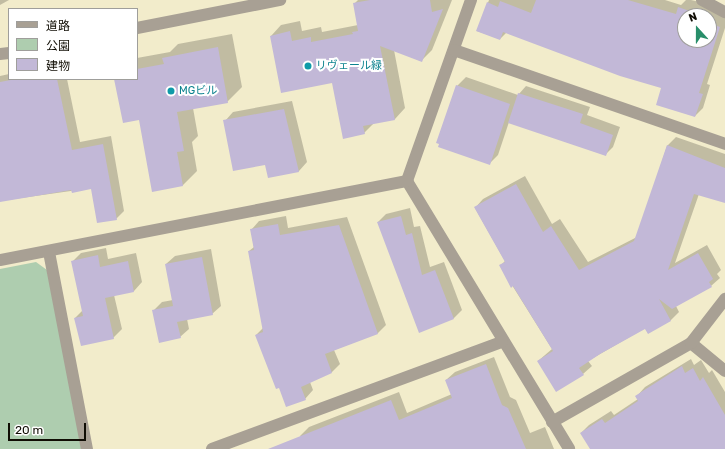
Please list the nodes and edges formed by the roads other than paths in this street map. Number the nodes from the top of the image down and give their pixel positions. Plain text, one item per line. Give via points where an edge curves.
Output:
1 (280, 0) edge
2 (471, 0) edge
3 (702, 0) edge
4 (725, 12) edge
5 (138, 28) edge
6 (454, 50) junction
7 (725, 144) edge
8 (407, 181) junction
9 (49, 252) junction
10 (0, 260) edge
11 (725, 299) edge
12 (502, 342) junction
13 (691, 343) junction
14 (725, 371) edge
15 (552, 422) junction
16 (87, 449) edge
17 (212, 449) edge
18 (569, 449) edge

1 - 5 street
2 - 6 street
3 - 4 street
6 - 7 street
6 - 8 street
8 - 9 street
8 - 12 street
9 - 10 street
9 - 16 street
11 - 13 street
12 - 15 street
12 - 17 street
13 - 14 street
13 - 15 street
15 - 18 street

